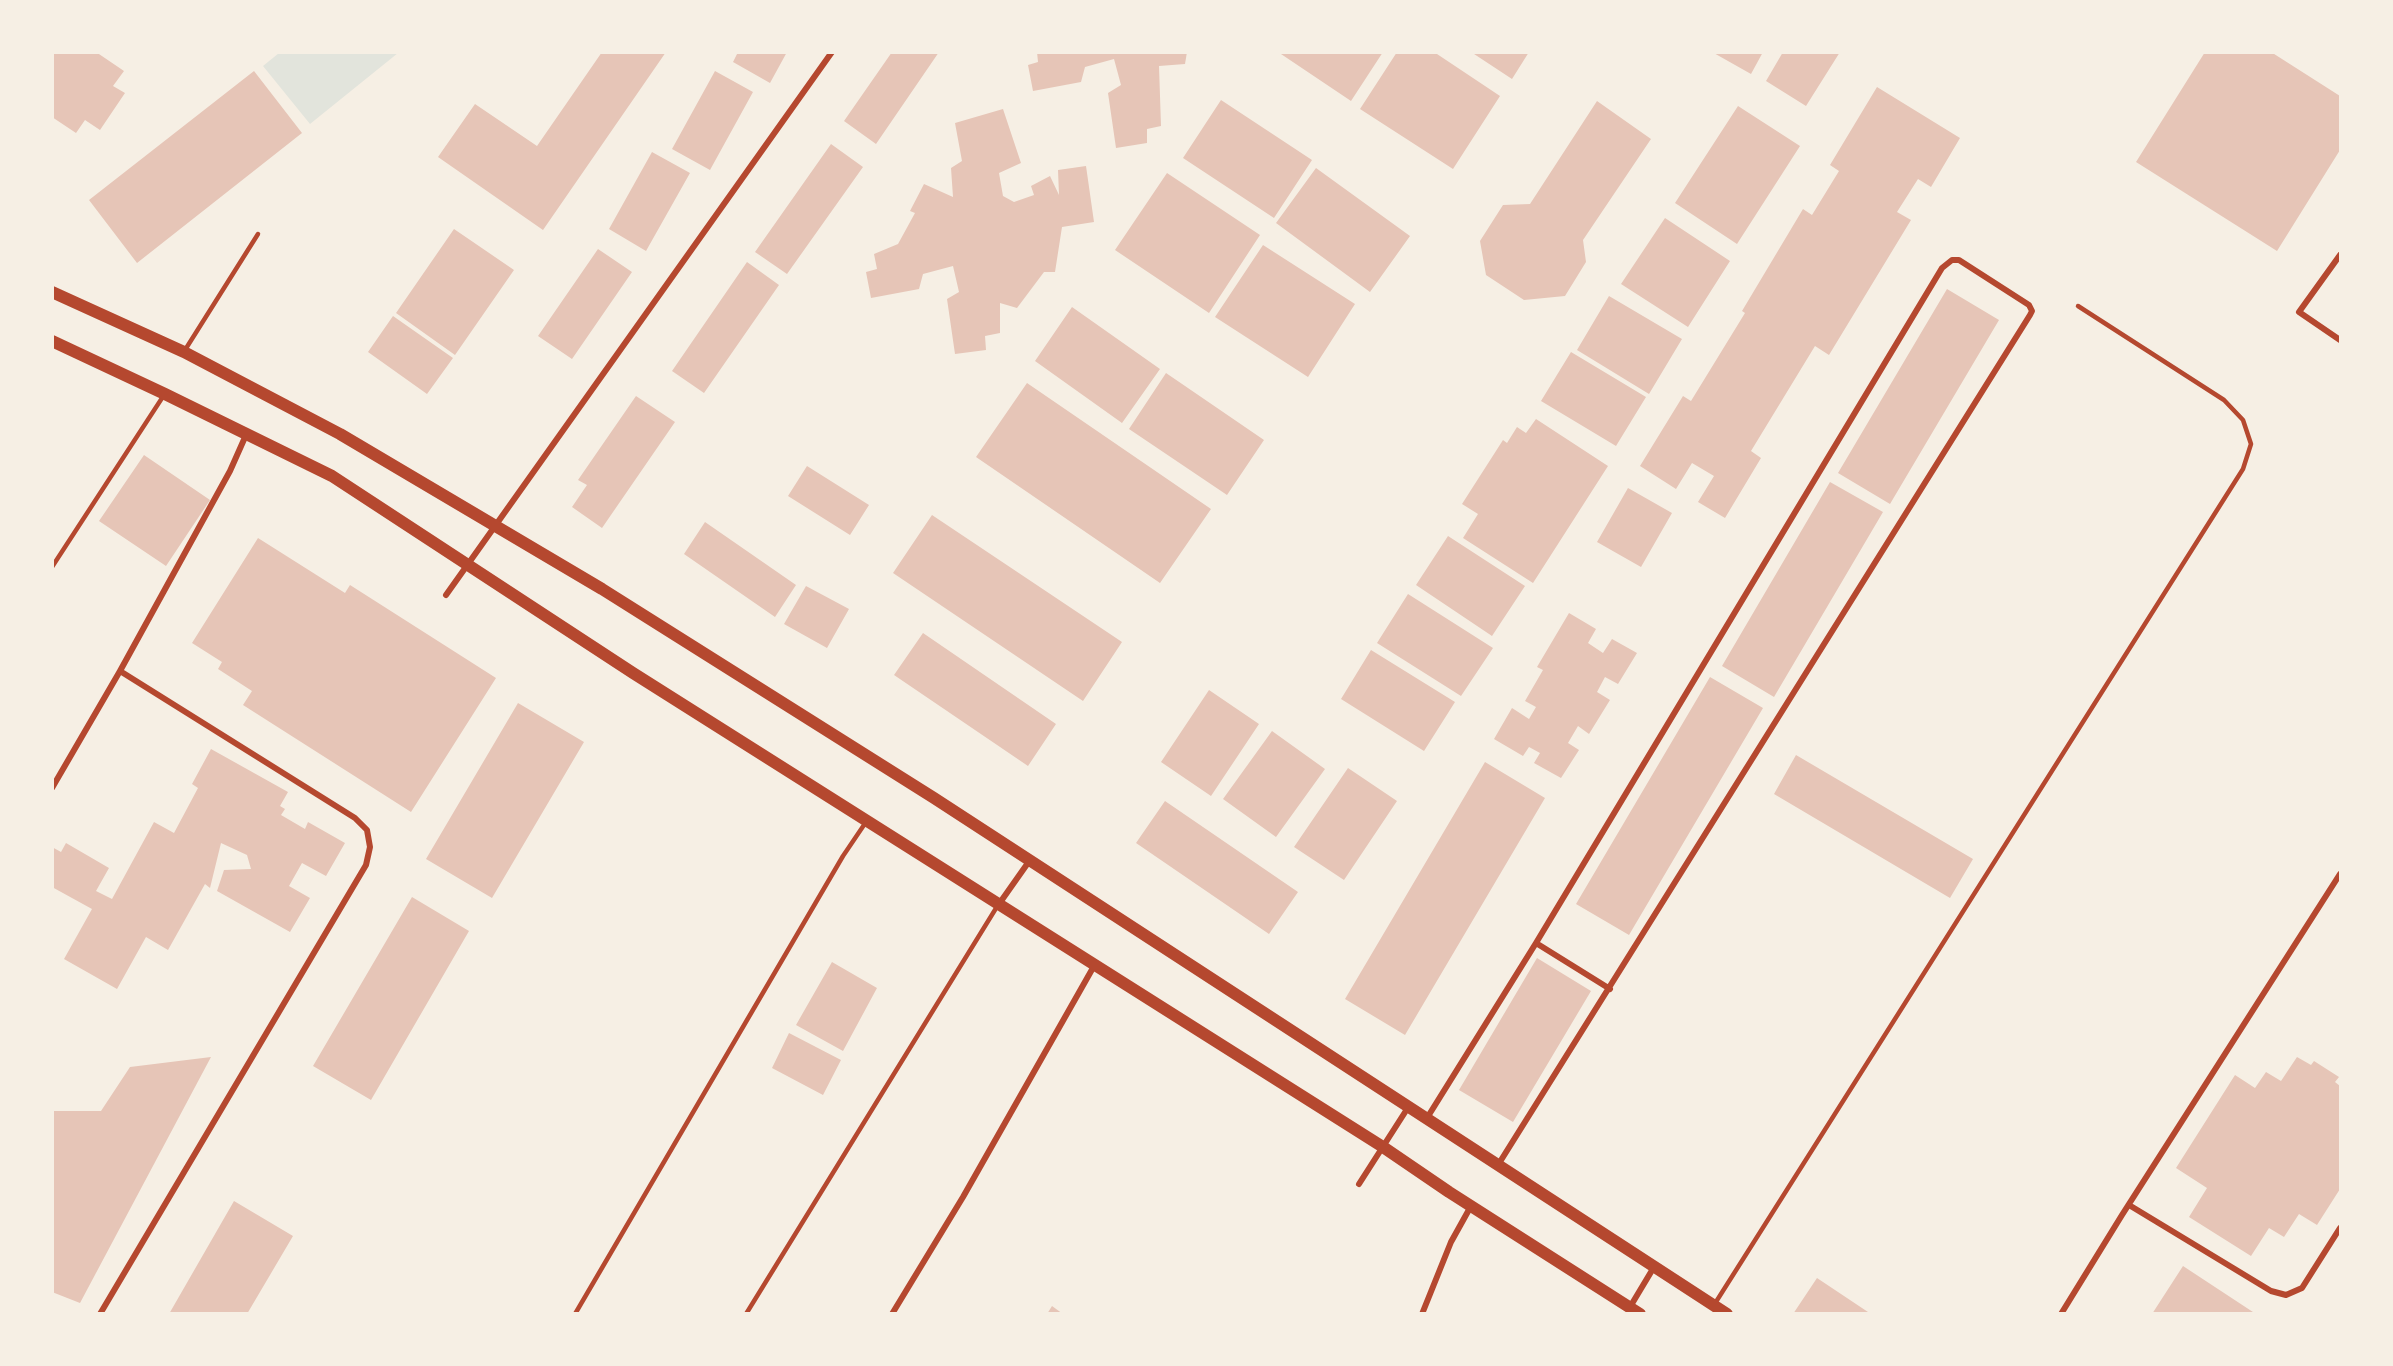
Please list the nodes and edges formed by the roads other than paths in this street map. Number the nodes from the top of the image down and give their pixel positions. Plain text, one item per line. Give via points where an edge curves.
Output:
1 (832, 52) edge
2 (258, 234) dead end
3 (2340, 255) edge
4 (52, 292) edge
5 (2078, 306) dead end
6 (2340, 340) edge
7 (52, 341) edge
8 (184, 352) junction
9 (165, 394) junction
10 (247, 434) junction
11 (494, 525) junction
12 (467, 566) junction
13 (52, 567) edge
14 (446, 595) dead end
15 (120, 671) junction
16 (52, 788) edge
17 (867, 820) junction
18 (1030, 861) junction
19 (2340, 874) edge
20 (998, 905) junction
21 (1536, 943) junction
22 (1094, 966) junction
23 (1610, 989) junction
24 (1409, 1106) junction
25 (1426, 1118) junction
26 (1383, 1147) junction
27 (1498, 1165) junction
28 (1359, 1184) dead end
29 (1471, 1206) junction
30 (2129, 1206) junction
31 (2340, 1228) edge
32 (1654, 1266) junction
33 (1714, 1305) junction
34 (1632, 1311) edge
35 (100, 1314) edge
36 (575, 1314) edge
37 (746, 1314) edge
38 (891, 1314) edge
39 (1422, 1314) edge
40 (1727, 1314) edge
41 (2061, 1314) edge

1 - 11 street
2 - 8 lane
3 - 6 street via 2300,312
4 - 8 main road
5 - 33 lane via 2224,400 2243,420 2251,444 2243,470
7 - 9 main road
8 - 11 main road via 340,434
9 - 10 main road
9 - 13 lane
10 - 12 main road via 332,476
10 - 15 street
11 - 12 street
11 - 18 main road
12 - 14 street
12 - 17 main road
15 - 16 street
15 - 35 street via 355,818 367,830 370,847 366,865
17 - 20 main road
17 - 36 lane
18 - 20 street
18 - 24 main road
19 - 30 street
20 - 22 main road
20 - 37 lane
21 - 23 street
21 - 23 street via 1942,268 1959,260 2029,305 2032,311
21 - 25 street
22 - 26 main road
22 - 38 street via 963,1197
23 - 27 street
24 - 25 main road
24 - 26 street
25 - 27 main road
26 - 28 street
26 - 29 main road
27 - 32 main road
29 - 34 main road
29 - 39 street via 1451,1242
30 - 31 street via 2271,1291 2286,1295 2301,1288
30 - 41 street
32 - 33 main road
32 - 34 street
33 - 40 main road

